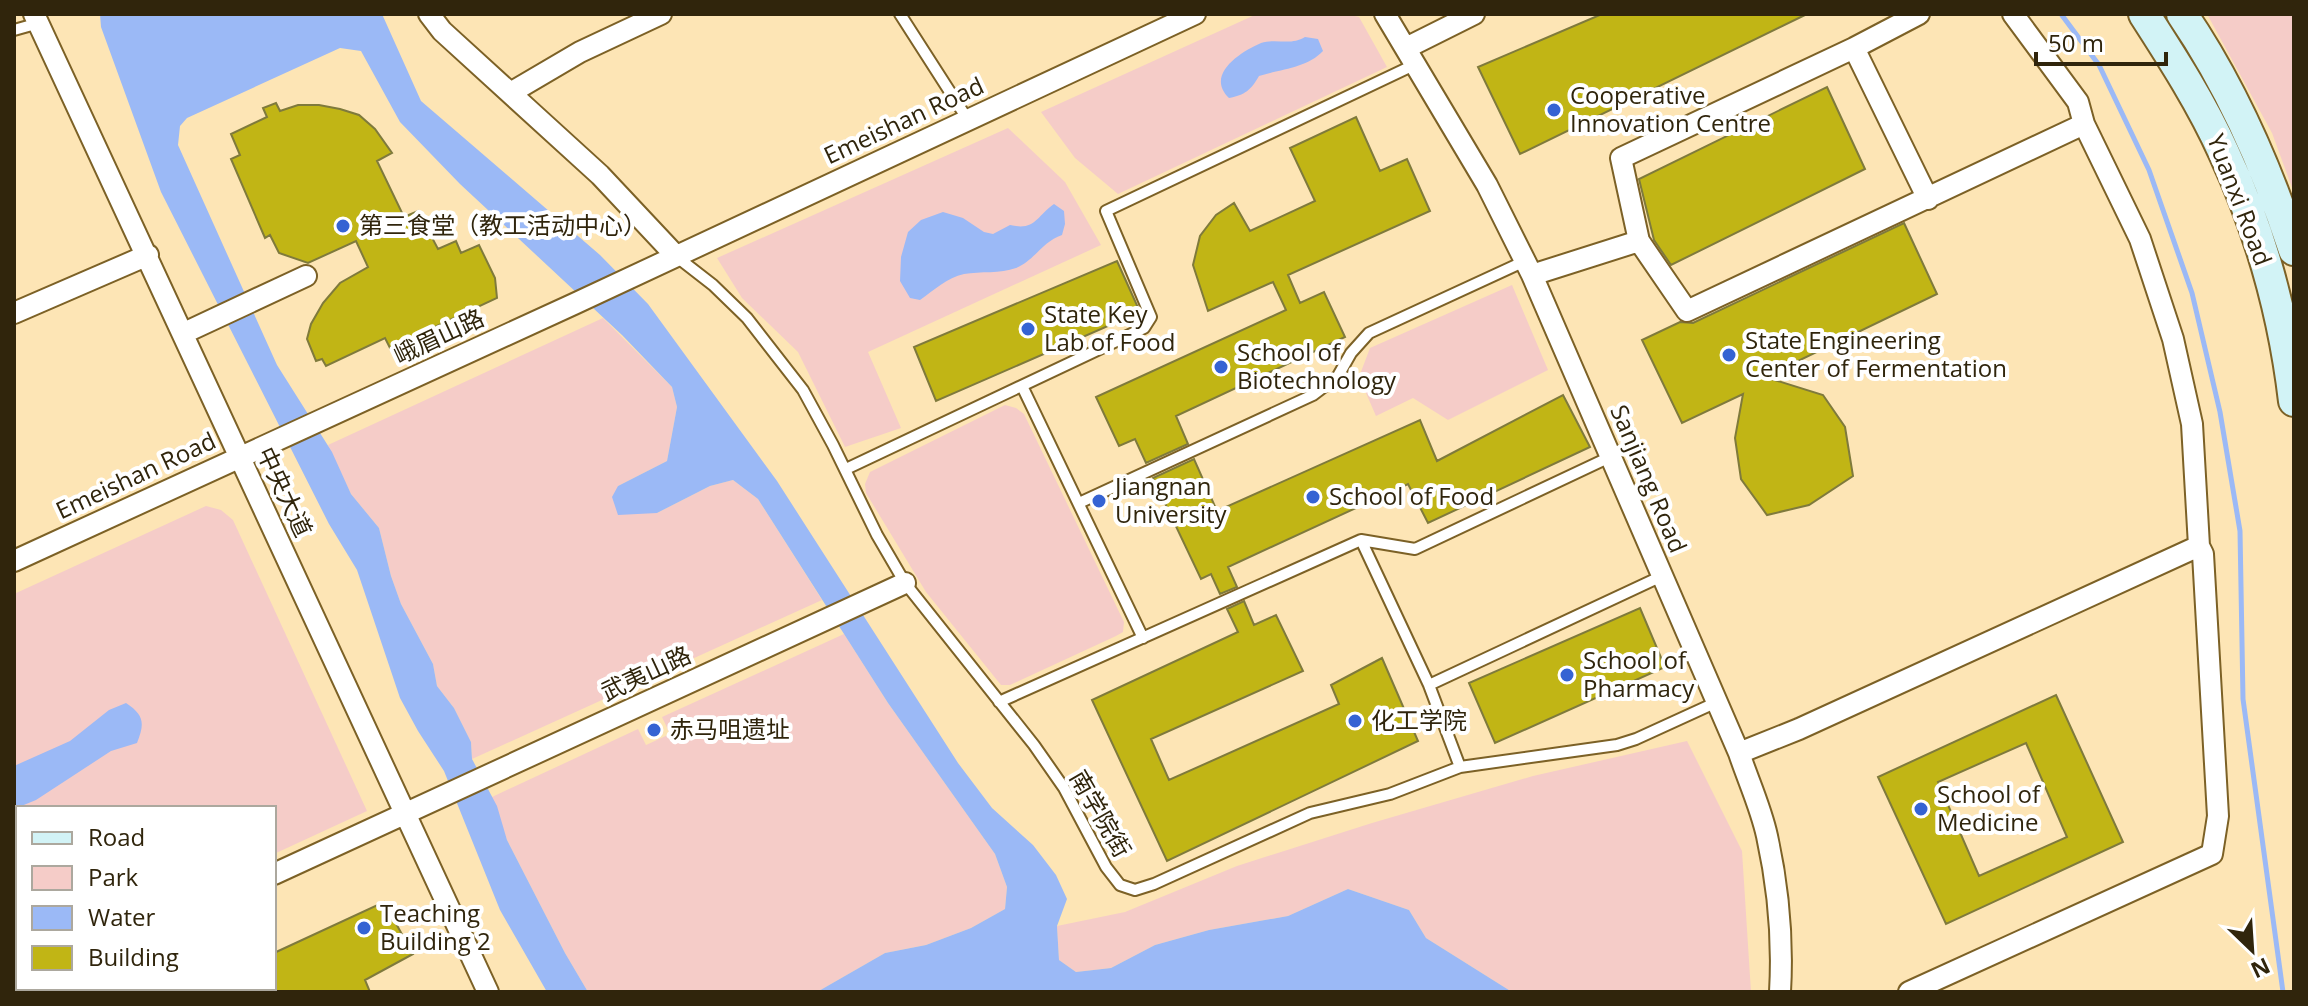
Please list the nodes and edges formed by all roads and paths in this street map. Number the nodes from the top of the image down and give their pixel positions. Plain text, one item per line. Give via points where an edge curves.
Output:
1 (429, 14) edge
2 (661, 14) edge
3 (900, 14) edge
4 (1195, 14) edge
5 (1385, 14) edge
6 (1474, 14) edge
7 (1919, 14) edge
8 (2013, 14) edge
9 (2144, 14) edge
10 (2182, 14) edge
11 (36, 19) edge
12 (14, 30) edge
13 (1854, 48) junction
14 (1411, 56) junction
15 (512, 92) junction
16 (968, 120) junction
17 (2084, 124) junction
18 (1928, 199) junction
19 (1639, 241) junction
20 (2294, 250) edge
21 (148, 255) junction
22 (676, 256) junction
23 (1528, 268) junction
24 (635, 275) joint
25 (306, 276) dead end
26 (14, 313) edge
27 (184, 333) junction
28 (1022, 386) junction
29 (2294, 401) edge
30 (279, 439) joint
31 (239, 457) junction
32 (1610, 457) junction
33 (846, 469) junction
34 (1079, 503) junction
35 (1361, 540) junction
36 (2199, 546) junction
37 (14, 561) edge
38 (1662, 576) junction
39 (905, 583) junction
40 (1143, 638) junction
41 (1429, 685) junction
42 (999, 702) junction
43 (1717, 702) junction
44 (1739, 753) junction
45 (1460, 767) junction
46 (404, 813) junction
47 (276, 873) edge
48 (488, 992) edge
49 (1780, 992) edge
50 (1909, 992) edge

1 - 15 street
2 - 15 street
3 - 16 lane
4 - 16 street, Emeishan Road
5 - 14 street, Sanjiang Road
6 - 14 street
7 - 13 street
8 - 17 street via 2078,102
9 - 29 main road, Yuanxi Road via 2188,83 2250,217 2275,299
10 - 20 main road, Yuanxi Road via 2229,94
11 - 12 lane
11 - 21 street, 中央大道
13 - 18 street
13 - 19 street via 1621,158
14 - 23 street, Sanjiang Road via 1487,185
14 - 28 lane via 1106,211 1151,317 1144,328
15 - 22 street
16 - 22 street, Emeishan Road
17 - 18 street
17 - 36 street via 2140,239 2173,339 2192,424
18 - 19 street via 1687,311
19 - 23 street
21 - 26 street
21 - 27 street, 中央大道
22 - 24 street, Emeishan Road
22 - 33 lane, 南学院街 via 747,318 778,355
23 - 32 street, Sanjiang Road
23 - 34 lane via 1369,333 1338,376 1313,395
24 - 30 street, 峨眉山路
25 - 27 street
27 - 31 street, 中央大道
28 - 33 lane
28 - 34 lane
30 - 31 street, Emeishan Road
31 - 37 street, Emeishan Road
31 - 46 street, 中央大道
32 - 35 lane via 1415,549
32 - 38 street, Sanjiang Road
33 - 39 lane, 南学院街
34 - 40 lane
35 - 40 lane
35 - 41 lane
36 - 44 street
36 - 50 street via 2218,816 2212,854
38 - 41 lane
38 - 43 street, Sanjiang Road
39 - 42 lane, 南学院街
39 - 46 street, 武夷山路
40 - 42 lane
41 - 45 lane
42 - 45 lane, 南学院街 via 1064,788 1113,876 1135,890 1310,813 1390,794
43 - 44 street, Sanjiang Road
43 - 45 lane, 南学院街 via 1617,745
44 - 49 street, Sanjiang Road via 1766,834 1777,901
46 - 47 street
46 - 48 street, 中央大道

